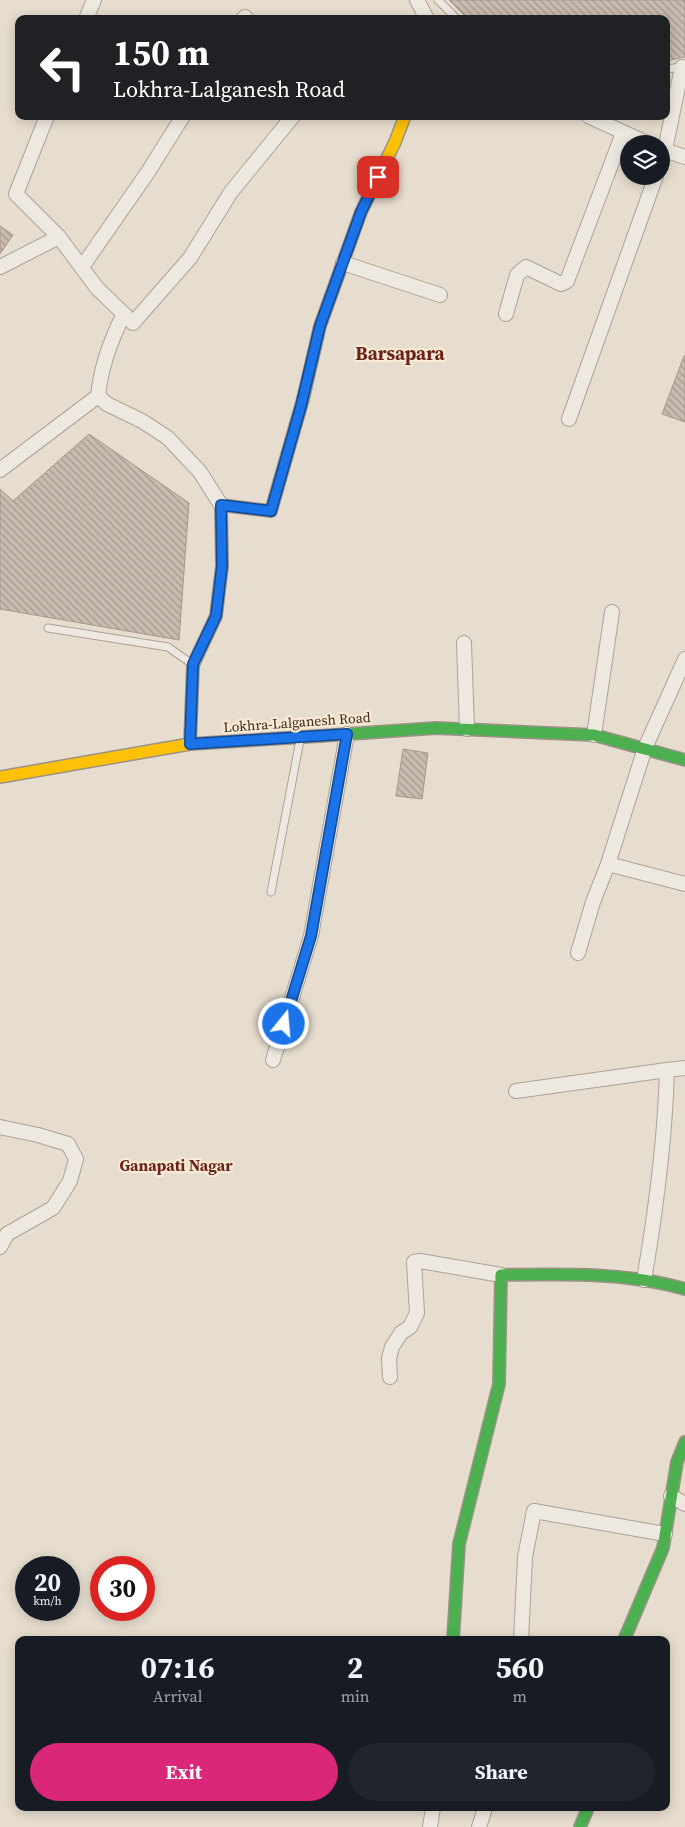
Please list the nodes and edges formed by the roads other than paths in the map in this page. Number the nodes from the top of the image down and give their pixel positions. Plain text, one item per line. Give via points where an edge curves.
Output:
1 (94, 0) edge
2 (417, 0) edge
3 (438, 0) edge
4 (88, 15) edge
5 (425, 15) edge
6 (454, 15) edge
7 (684, 66) edge
8 (670, 68) edge
9 (45, 120) edge
10 (180, 120) edge
11 (290, 120) edge
12 (403, 120) edge
13 (596, 120) edge
14 (623, 133) junction
15 (628, 135) edge
16 (667, 135) edge
17 (670, 154) edge
18 (685, 157) edge
19 (653, 185) edge
20 (59, 237) junction
21 (343, 263) junction
22 (0, 267) edge
23 (82, 267) junction
24 (440, 294) dead end
25 (124, 314) junction
26 (506, 314) dead end
27 (98, 396) junction
28 (569, 419) dead end
29 (0, 470) edge
30 (221, 505) junction
31 (612, 612) dead end
32 (48, 628) dead end
33 (464, 643) dead end
34 (685, 658) edge
35 (193, 664) junction
36 (467, 729) junction
37 (347, 734) junction
38 (594, 735) junction
39 (301, 737) junction
40 (190, 744) junction
41 (645, 748) junction
42 (685, 760) edge
43 (0, 777) edge
44 (608, 864) junction
45 (685, 884) edge
46 (272, 892) dead end
47 (578, 953) dead end
48 (274, 1060) dead end
49 (685, 1068) edge
50 (667, 1070) junction
51 (516, 1091) dead end
52 (0, 1127) edge
53 (0, 1247) edge
54 (501, 1275) junction
55 (644, 1280) junction
56 (685, 1289) edge
57 (390, 1377) dead end
58 (685, 1442) edge
59 (681, 1463) edge
60 (671, 1496) junction
61 (685, 1504) edge
62 (665, 1534) junction
63 (453, 1636) edge
64 (521, 1636) edge
65 (626, 1636) edge
66 (433, 1811) edge
67 (484, 1811) edge
68 (587, 1811) edge
69 (430, 1827) edge
70 (479, 1827) edge
71 (580, 1827) edge

1 - 4 street
2 - 5 street
3 - 6 lane
7 - 8 lane
7 - 16 street
9 - 20 street via 16,194
10 - 23 street
11 - 25 street via 231,192 190,258 133,323
12 - 21 street via 361,212
13 - 14 street
14 - 15 street
14 - 26 street via 567,281 561,284 526,267 517,275
17 - 18 street
19 - 28 street
20 - 22 street
20 - 23 street
21 - 24 street
21 - 30 street via 320,326 271,511
23 - 25 street via 97,288
25 - 27 street via 100,375
27 - 29 street
27 - 30 street via 168,438 200,472
30 - 35 street via 222,566 216,616
31 - 38 street
32 - 35 lane via 168,647
33 - 36 street
34 - 41 street
35 - 40 street
36 - 37 street, Lokhra-Lalganesh Road
36 - 38 street, Lokhra-Lalganesh Road
37 - 39 street, Lokhra-Lalganesh Road
37 - 48 street via 311,936
38 - 41 street, Lokhra-Lalganesh Road
39 - 40 street, Lokhra-Lalganesh Road
39 - 46 lane
40 - 43 street, Lokhra-Lalganesh Road
41 - 42 street, Lokhra-Lalganesh Road
41 - 44 street
44 - 45 street
44 - 47 street
49 - 50 street
50 - 51 street
50 - 55 street via 662,1155
52 - 53 street via 68,1144 76,1158 70,1181 53,1208 7,1234
54 - 55 street via 564,1274
54 - 57 street via 414,1262 417,1313 392,1347
54 - 63 street via 499,1384 459,1544
55 - 56 street
58 - 59 street
59 - 60 street
60 - 61 street
60 - 62 street
62 - 64 street via 534,1511 526,1557
62 - 65 street via 663,1548
66 - 69 street
67 - 70 street
68 - 71 street

